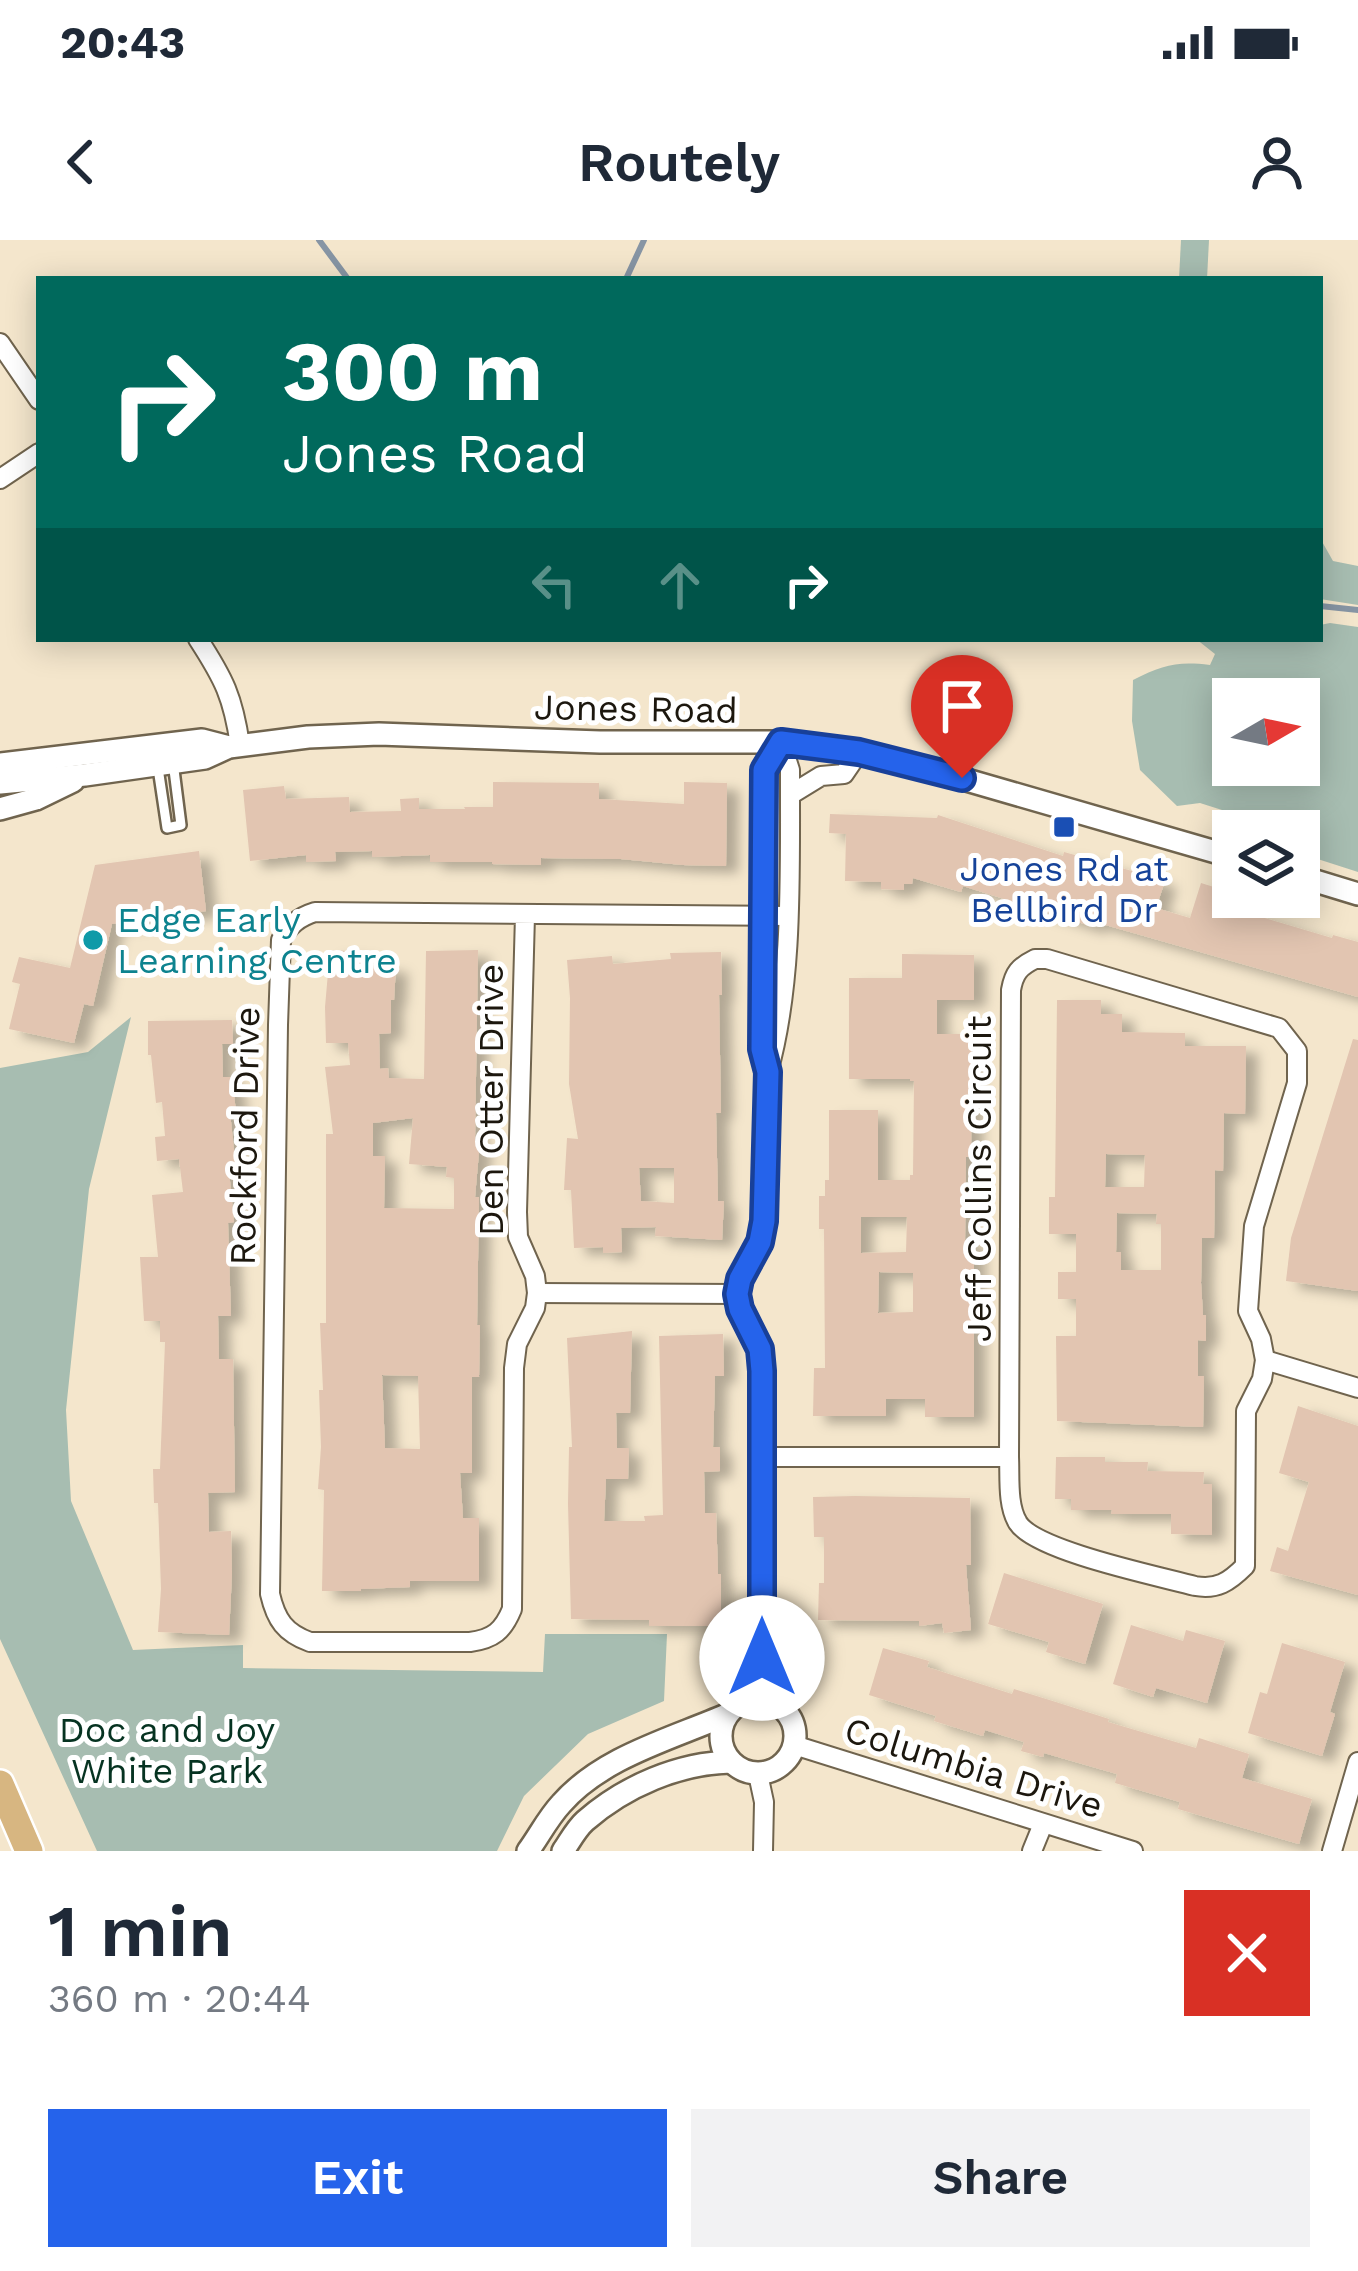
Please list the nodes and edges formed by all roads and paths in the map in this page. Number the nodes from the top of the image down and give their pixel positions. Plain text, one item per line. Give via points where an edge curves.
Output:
1 (0, 343) edge
2 (36, 396) edge
3 (36, 455) edge
4 (0, 479) edge
5 (200, 642) edge
6 (781, 742) junction
7 (235, 746) junction
8 (859, 752) junction
9 (167, 757) junction
10 (0, 764) edge
11 (85, 775) junction
12 (0, 783) edge
13 (790, 795) junction
14 (0, 809) edge
15 (1212, 850) edge
16 (1320, 882) edge
17 (1358, 894) edge
18 (525, 915) junction
19 (762, 915) junction
20 (787, 916) junction
21 (768, 1072) junction
22 (537, 1293) junction
23 (737, 1294) junction
24 (1265, 1360) junction
25 (1358, 1388) edge
26 (763, 1457) junction
27 (1009, 1457) junction
28 (762, 1699) junction
29 (727, 1715) junction
30 (794, 1745) junction
31 (731, 1762) junction
32 (1358, 1762) edge
33 (758, 1774) junction
34 (0, 1784) edge
35 (1043, 1824) junction
36 (29, 1851) edge
37 (528, 1851) edge
38 (563, 1851) edge
39 (764, 1851) edge
40 (1032, 1851) edge
41 (1133, 1851) edge
42 (1332, 1851) edge

1 - 2 street
3 - 4 street
5 - 7 street via 235,707
6 - 7 street, Jones Road via 379,734
6 - 8 street, Jones Road
6 - 13 street
6 - 19 street via 764,770
7 - 9 street, Jones Road via 205,758
8 - 13 street via 844,774 820,776
8 - 15 street, Jones Road
9 - 9 lane via 167,828 181,826
9 - 10 street, Jones Road
9 - 11 street, Jones Road
11 - 12 street, Jones Road
11 - 14 street
13 - 20 street
16 - 17 street
18 - 19 street, Rockford Drive
18 - 22 street, Den Otter Drive via 517,1212
18 - 22 street, Rockford Drive via 315,912 281,940 270,1594 281,1625 296,1637 470,1642 499,1633 512,1610 517,1343
19 - 20 street, Rockford Drive
19 - 21 street
20 - 21 street
21 - 23 street via 764,1221
22 - 23 street
23 - 26 street via 760,1349
24 - 25 street
24 - 27 street, Jeff Collins Circuit via 1246,1412 1245,1566 1228,1583 1195,1586 1042,1542 1018,1523
24 - 27 street, Jeff Collins Circuit via 1248,1311 1254,1226 1297,1083 1297,1051 1279,1028 1035,959 1020,966 1011,990
26 - 27 street
26 - 28 street
28 - 29 street
28 - 30 street via 792,1720
29 - 31 street via 721,1745
29 - 37 street via 593,1775 561,1803
30 - 33 street via 781,1766
30 - 35 street, Columbia Drive
31 - 33 street
31 - 38 street via 700,1763 643,1784 581,1823
32 - 42 street
33 - 39 street
34 - 36 main road
35 - 40 street
35 - 41 street, Columbia Drive

